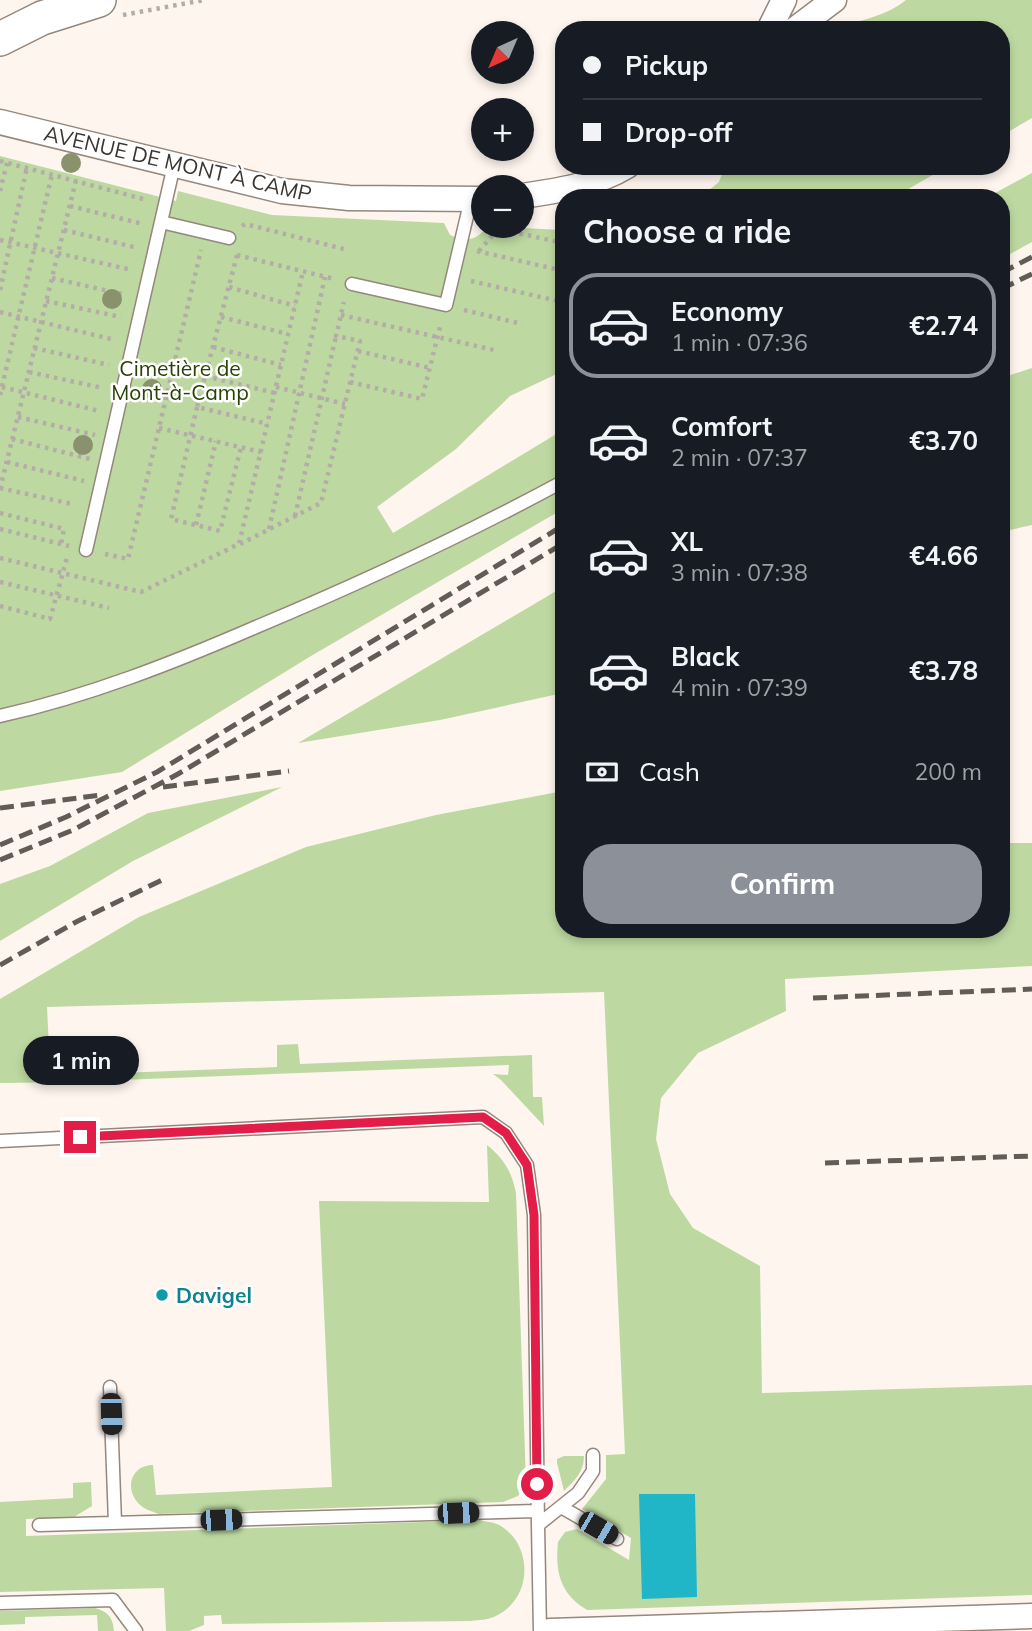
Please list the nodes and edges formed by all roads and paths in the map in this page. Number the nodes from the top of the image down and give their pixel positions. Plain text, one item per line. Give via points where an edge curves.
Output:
1 (100, 0) edge
2 (784, 0) edge
3 (834, 0) edge
4 (774, 21) edge
5 (806, 21) edge
6 (0, 39) edge
7 (0, 121) edge
8 (0, 161) edge
9 (7, 163) junction
10 (174, 165) junction
11 (27, 167) junction
12 (52, 174) junction
13 (613, 175) edge
14 (76, 180) junction
15 (565, 189) edge
16 (0, 191) edge
17 (555, 192) edge
18 (534, 195) edge
19 (471, 199) edge
20 (165, 205) junction
21 (69, 206) junction
22 (471, 216) edge
23 (160, 225) junction
24 (64, 230) junction
25 (205, 232) junction
26 (229, 238) junction
27 (0, 240) edge
28 (555, 241) edge
29 (10, 242) junction
30 (460, 247) junction
31 (35, 248) junction
32 (344, 249) dead end
33 (479, 251) junction
34 (154, 252) junction
35 (58, 253) junction
36 (237, 255) junction
37 (555, 269) edge
38 (303, 271) junction
39 (149, 274) junction
40 (453, 276) junction
41 (325, 277) junction
42 (52, 278) junction
43 (350, 283) junction
44 (228, 287) junction
45 (0, 290) edge
46 (144, 299) junction
47 (555, 300) edge
48 (46, 301) junction
49 (446, 305) junction
50 (295, 306) junction
51 (0, 313) edge
52 (341, 315) junction
53 (19, 317) junction
54 (221, 317) junction
55 (138, 321) junction
56 (41, 323) junction
57 (522, 324) dead end
58 (288, 334) junction
59 (336, 336) junction
60 (438, 337) junction
61 (133, 344) junction
62 (213, 346) junction
63 (34, 348) junction
64 (494, 350) dead end
65 (358, 351) junction
66 (281, 365) junction
67 (430, 368) junction
68 (127, 369) junction
69 (29, 372) junction
70 (205, 376) junction
71 (350, 382) junction
72 (1, 387) edge
73 (275, 390) junction
74 (122, 392) junction
75 (24, 393) junction
76 (300, 393) junction
77 (0, 395) edge
78 (322, 398) junction
79 (345, 404) junction
80 (197, 407) junction
81 (117, 415) junction
82 (18, 417) junction
83 (268, 424) junction
84 (159, 428) junction
85 (191, 435) junction
86 (111, 438) junction
87 (12, 439) junction
88 (216, 441) junction
89 (241, 447) junction
90 (261, 452) junction
91 (7, 463) junction
92 (106, 463) junction
93 (101, 485) junction
94 (555, 486) edge
95 (0, 489) edge
96 (72, 504) dead end
97 (0, 513) edge
98 (294, 517) junction
99 (196, 525) junction
100 (0, 529) edge
101 (268, 530) junction
102 (61, 544) junction
103 (240, 544) junction
104 (70, 546) junction
105 (86, 550) junction
106 (0, 558) edge
107 (63, 573) junction
108 (0, 582) edge
109 (57, 595) junction
110 (0, 607) edge
111 (109, 608) dead end
112 (0, 716) edge
113 (0, 1141) edge
114 (110, 1387) dead end
115 (593, 1455) dead end
116 (561, 1507) junction
117 (537, 1511) junction
118 (115, 1523) junction
119 (39, 1525) dead end
120 (538, 1525) junction
121 (617, 1539) dead end
122 (0, 1603) edge
123 (1032, 1616) edge
124 (136, 1631) edge
125 (540, 1631) edge
126 (550, 1631) edge

1 - 6 street via 42,18
2 - 4 street
3 - 5 street
7 - 10 street, AVENUE DE MONT À CAMP
8 - 9 path
9 - 11 path
9 - 16 path
10 - 19 street, AVENUE DE MONT À CAMP via 295,192 349,198
10 - 20 lane
11 - 12 path
11 - 29 path
12 - 14 path
12 - 31 path
13 - 15 street
14 - 20 path
14 - 21 path
17 - 18 street
20 - 23 lane
21 - 23 path
21 - 24 path
22 - 30 lane
23 - 25 lane
23 - 34 lane
24 - 34 path
24 - 35 path
25 - 26 lane
25 - 84 path
26 - 32 path via 245,224
26 - 36 path
27 - 29 path
28 - 33 path via 498,229
29 - 31 path
29 - 45 path
30 - 33 path
30 - 40 lane
31 - 35 path
31 - 53 path
33 - 37 path
34 - 39 lane
35 - 39 path
35 - 42 path
36 - 38 path
36 - 44 path
38 - 41 path
38 - 50 path
39 - 46 lane
40 - 47 path
40 - 49 lane
41 - 43 path
41 - 76 path
42 - 46 path
42 - 48 path
43 - 49 lane
43 - 52 path
44 - 50 path
44 - 54 path
46 - 55 lane
48 - 55 path
48 - 56 path
49 - 57 path
49 - 60 path
50 - 58 path
51 - 53 path
52 - 59 path
52 - 60 path
53 - 56 path
53 - 72 path
54 - 58 path
54 - 62 path
55 - 61 lane
56 - 61 path
56 - 63 path
58 - 66 path
59 - 65 path via 360,341
59 - 78 path
60 - 64 path
60 - 67 path
61 - 68 lane
62 - 66 path
62 - 70 path
63 - 68 path
63 - 69 path
65 - 67 path
65 - 71 path
66 - 73 path
67 - 71 path via 422,399
68 - 74 lane
69 - 74 path
69 - 75 path
70 - 73 path
70 - 80 path
71 - 79 path
72 - 75 path
72 - 77 path
73 - 76 path
73 - 83 path
74 - 81 lane
75 - 81 path
75 - 82 path
76 - 78 path
76 - 101 path
78 - 79 path
78 - 98 path
79 - 98 path via 321,503
80 - 83 path
80 - 85 path
81 - 86 lane
82 - 86 path
82 - 87 path
83 - 90 path
84 - 85 path
84 - 105 path via 128,559
85 - 88 path
85 - 99 path via 171,519
86 - 92 lane
87 - 91 path
87 - 92 path
88 - 89 path
88 - 99 path
89 - 90 path
89 - 99 path via 220,531
90 - 103 path
91 - 93 path
91 - 95 path
92 - 93 lane
93 - 105 lane
94 - 112 lane via 345,590 232,638 115,684
95 - 96 path
97 - 102 path via 64,529
98 - 101 path
100 - 102 path
101 - 103 path
102 - 104 path
103 - 107 path via 141,592
104 - 105 path
104 - 107 path
106 - 107 path
107 - 109 path
108 - 109 path
109 - 110 path via 50,618
109 - 111 path
113 - 117 lane via 483,1117 506,1133 527,1165 534,1215
114 - 118 lane
115 - 116 lane via 593,1471
116 - 120 lane
116 - 121 lane
117 - 118 lane
117 - 120 lane
118 - 119 lane
120 - 125 lane
122 - 124 lane via 113,1600
123 - 126 street

